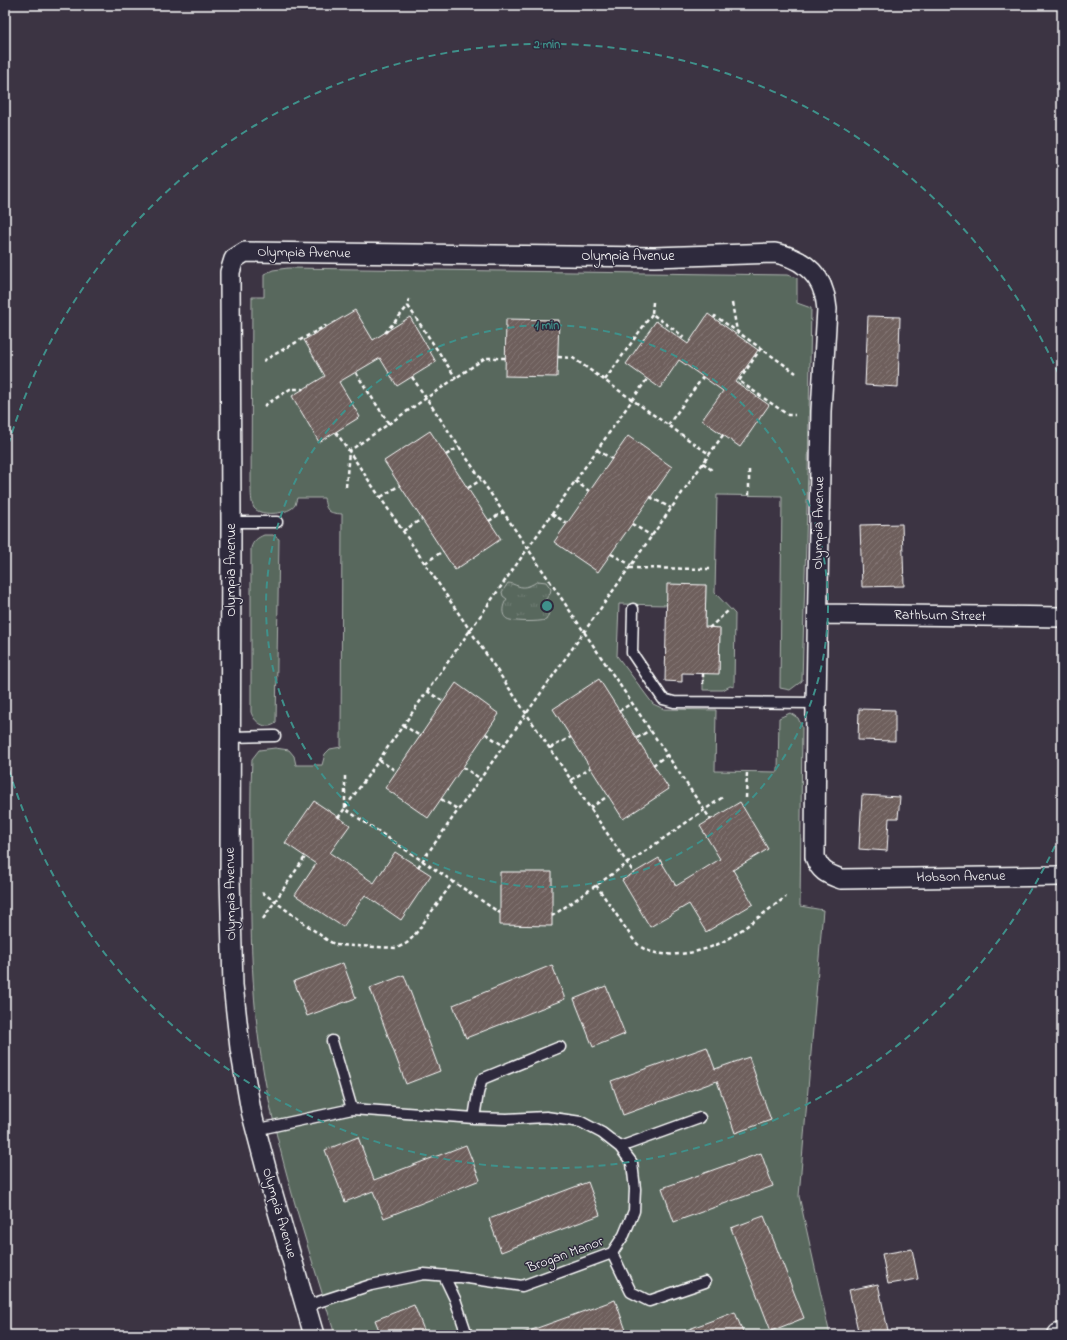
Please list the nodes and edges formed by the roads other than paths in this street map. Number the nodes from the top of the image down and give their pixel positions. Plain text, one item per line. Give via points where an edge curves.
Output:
1 (232, 522) junction
2 (277, 522) dead end
3 (633, 609) dead end
4 (818, 614) junction
5 (1062, 617) edge
6 (816, 703) junction
7 (275, 736) dead end
8 (230, 737) junction
9 (1062, 876) edge
10 (861, 878) joint
11 (332, 1041) dead end
12 (560, 1047) dead end
13 (352, 1109) junction
14 (474, 1118) junction
15 (700, 1118) dead end
16 (255, 1130) junction
17 (620, 1147) junction
18 (612, 1253) junction
19 (444, 1276) junction
20 (705, 1282) dead end
21 (306, 1306) junction
22 (314, 1335) edge
23 (467, 1335) edge

1 - 2 lane
1 - 4 street, Olympia Avenue via 230,272 234,260 245,252 654,257 775,253 796,259 814,274 824,293 827,309 821,411
1 - 8 street, Olympia Avenue
3 - 6 lane via 632,653 663,698 674,702
4 - 5 street, Rathburn Street
4 - 6 street, Olympia Avenue
6 - 10 street, Olympia Avenue via 815,857 819,867 827,874 841,878
7 - 8 lane
8 - 16 street, Olympia Avenue via 233,986 240,1048
9 - 10 street, Hobson Avenue
11 - 13 lane
12 - 14 lane via 482,1079
13 - 14 lane, Brogan Manor
13 - 16 lane, Brogan Manor
14 - 17 lane, Brogan Manor via 546,1117 581,1122 602,1133
15 - 17 lane
16 - 21 street, Olympia Avenue
17 - 18 lane, Brogan Manor via 632,1163 634,1211 624,1235
18 - 19 lane, Brogan Manor via 522,1286
18 - 20 lane via 631,1292 649,1302
19 - 21 lane, Brogan Manor via 424,1274 400,1279
19 - 23 lane
21 - 22 street, Olympia Avenue

